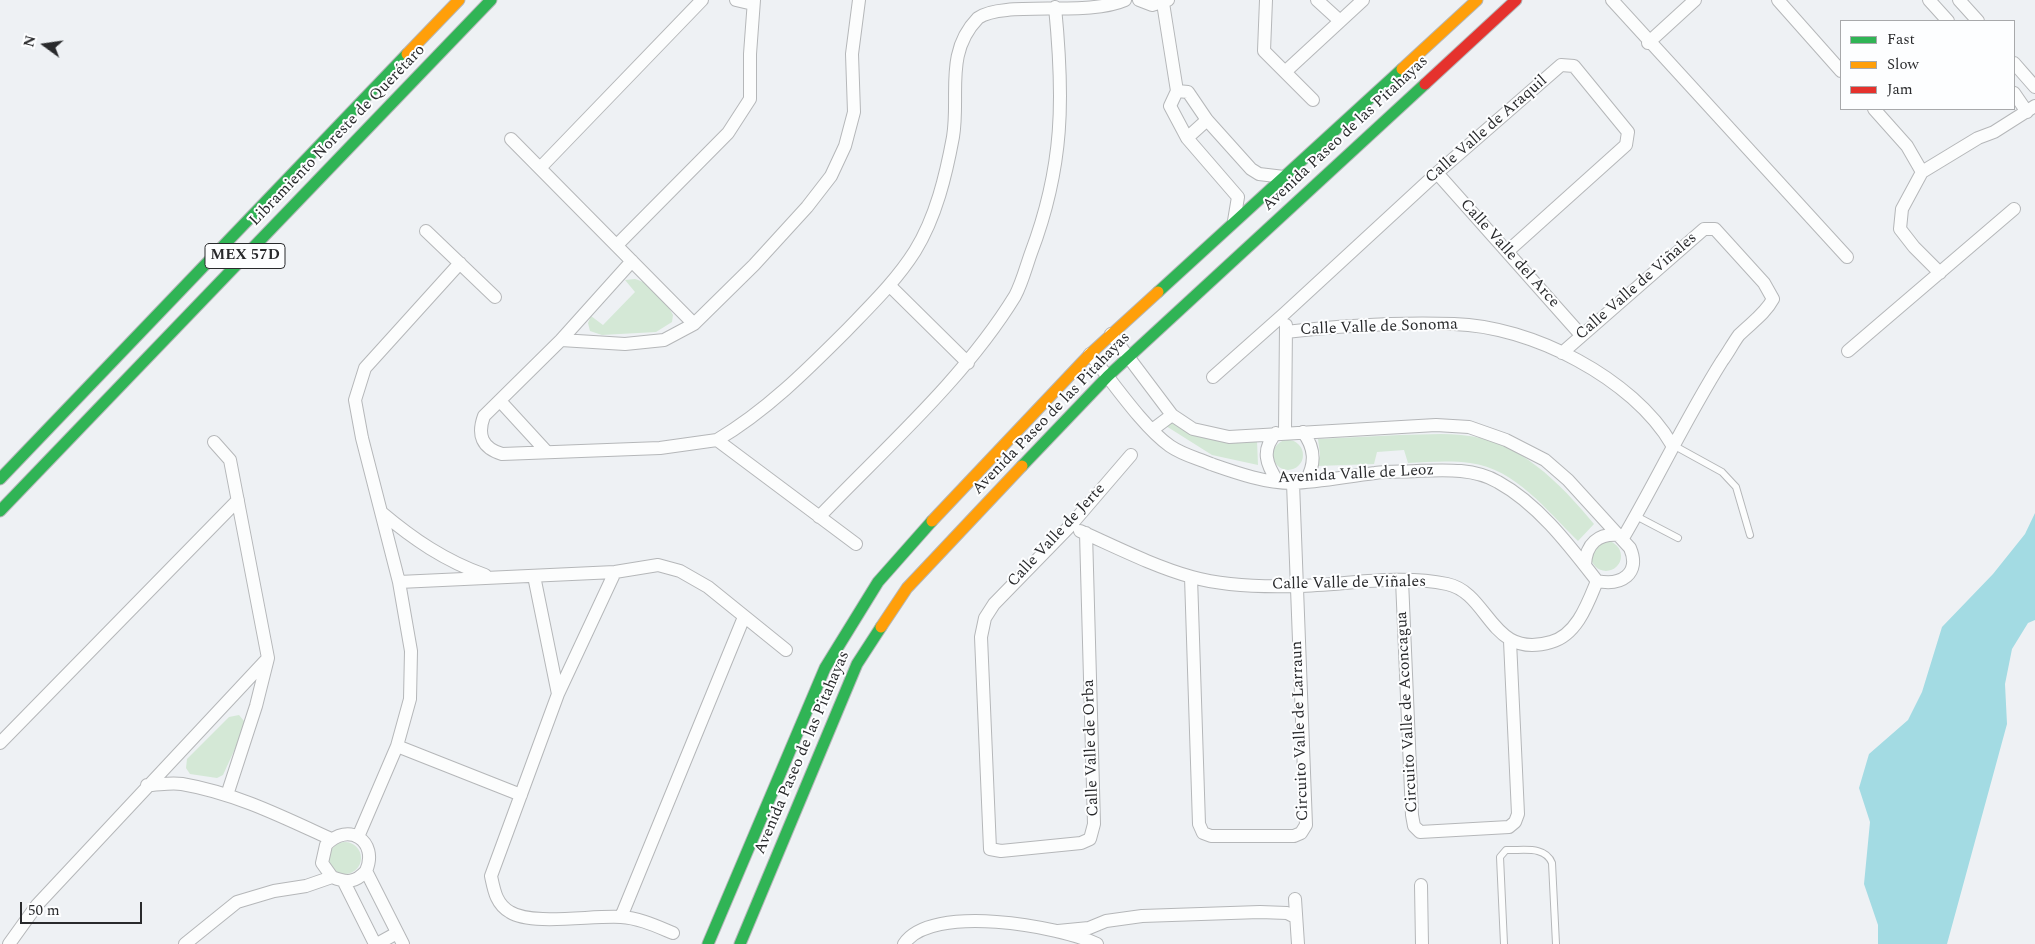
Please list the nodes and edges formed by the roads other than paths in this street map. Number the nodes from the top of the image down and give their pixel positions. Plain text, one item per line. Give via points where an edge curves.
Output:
1 (459, 0) edge
2 (491, 0) edge
3 (702, 0) edge
4 (736, 0) edge
5 (859, 0) edge
6 (1125, 0) edge
7 (1140, 0) edge
8 (1266, 0) edge
9 (1317, 0) edge
10 (1363, 0) edge
11 (1477, 0) edge
12 (1516, 0) edge
13 (1612, 0) edge
14 (1695, 0) edge
15 (1778, 0) edge
16 (1929, 0) edge
17 (1959, 0) edge
18 (1166, 1) edge
19 (753, 2) edge
20 (1055, 7) junction
21 (1947, 20) edge
22 (1977, 20) edge
23 (1340, 21) junction
24 (1648, 43) junction
25 (2015, 64) edge
26 (1840, 70) edge
27 (1285, 72) junction
28 (2035, 87) edge
29 (1177, 91) junction
30 (2015, 94) edge
31 (1313, 100) dead end
32 (2031, 109) edge
33 (1875, 110) edge
34 (1207, 120) junction
35 (1187, 138) junction
36 (511, 139) dead end
37 (540, 168) junction
38 (1922, 172) junction
39 (1437, 173) junction
40 (1284, 177) junction
41 (2014, 209) dead end
42 (1234, 221) junction
43 (426, 231) dead end
44 (617, 245) junction
45 (1508, 251) junction
46 (1847, 258) dead end
47 (632, 261) junction
48 (460, 263) junction
49 (1940, 273) junction
50 (890, 286) junction
51 (495, 297) dead end
52 (1284, 314) junction
53 (694, 324) junction
54 (1286, 332) junction
55 (1111, 334) junction
56 (1581, 335) junction
57 (561, 340) junction
58 (1848, 351) dead end
59 (1562, 353) junction
60 (1090, 354) junction
61 (1128, 358) junction
62 (968, 362) junction
63 (1108, 376) junction
64 (1213, 377) dead end
65 (501, 402) junction
66 (1172, 415) junction
67 (1152, 430) junction
68 (1303, 432) junction
69 (1281, 433) junction
70 (717, 440) junction
71 (214, 442) dead end
72 (1672, 445) junction
73 (546, 451) junction
74 (1130, 455) dead end
75 (0, 479) edge
76 (1306, 481) junction
77 (1278, 482) junction
78 (1293, 482) junction
79 (238, 500) junction
80 (0, 511) edge
81 (381, 512) junction
82 (1636, 516) junction
83 (819, 517) junction
84 (1070, 526) junction
85 (1086, 533) junction
86 (1750, 535) dead end
87 (1621, 537) junction
88 (1678, 538) dead end
89 (856, 544) dead end
90 (1585, 565) junction
91 (615, 572) junction
92 (534, 576) junction
93 (1191, 577) junction
94 (492, 578) junction
95 (1402, 580) junction
96 (1597, 581) junction
97 (399, 582) junction
98 (1296, 586) junction
99 (744, 617) junction
100 (985, 618) joint
101 (1510, 641) junction
102 (786, 650) dead end
103 (268, 658) junction
104 (558, 694) junction
105 (0, 743) edge
106 (397, 746) junction
107 (147, 786) junction
108 (790, 786) junction
109 (227, 795) junction
110 (521, 795) junction
111 (358, 837) junction
112 (331, 839) junction
113 (366, 871) junction
114 (338, 880) junction
115 (1421, 885) dead end
116 (1295, 899) dead end
117 (1295, 916) junction
118 (621, 917) junction
119 (1058, 931) junction
120 (672, 933) dead end
121 (400, 938) edge
122 (9, 944) edge
123 (184, 944) edge
124 (376, 944) edge
125 (708, 944) edge
126 (740, 944) edge
127 (904, 944) edge
128 (1097, 944) edge
129 (1298, 944) edge
130 (1422, 944) edge
131 (1504, 944) edge
132 (1556, 944) edge

1 - 75 main road, Libramiento Noreste de Querétaro / MEX 57D
2 - 80 main road, Libramiento Noreste de Querétaro / MEX 57D
3 - 37 street
4 - 19 street
5 - 53 street via 852,54 854,112 831,176 754,265
6 - 20 street via 1096,6
7 - 18 street via 1152,5
8 - 27 street via 1264,51
9 - 23 street
10 - 23 street
11 - 40 main road, Avenida Paseo de las Pitahayas
12 - 61 main road, Avenida Paseo de las Pitahayas
13 - 24 street
14 - 24 street
15 - 26 street
16 - 21 street
17 - 22 street
18 - 29 street
19 - 44 street via 750,99 728,134
20 - 50 street via 1002,6 978,17 960,44 955,75 954,136 935,211 915,250
20 - 62 street via 1062,71 1060,138 1046,215 1016,294
23 - 27 street
24 - 46 street
25 - 28 street
27 - 31 street
29 - 34 street via 1188,92
29 - 35 street via 1170,106
30 - 32 street
32 - 38 street via 1994,132 1958,148
33 - 38 street via 1907,146
34 - 35 street
34 - 40 street via 1251,169 1259,174
35 - 42 street via 1238,197
36 - 37 street
37 - 44 street
38 - 49 street via 1902,208 1900,229
39 - 45 street, Calle Valle del Arce
39 - 45 street, Calle Valle de Araquil via 1562,65 1574,66 1628,132 1626,145
39 - 52 street, Calle Valle de Araquil
40 - 42 main road, Avenida Paseo de las Pitahayas
41 - 49 street
42 - 55 main road, Avenida Paseo de las Pitahayas
43 - 48 street
44 - 47 street
45 - 56 street, Calle Valle del Arce
47 - 53 street
47 - 57 street
48 - 51 street
48 - 81 street via 365,368 355,400
49 - 58 street
50 - 62 street
50 - 70 street via 805,372 747,423
52 - 54 street
52 - 64 street, Calle Valle de Araquil
53 - 57 street via 664,340 625,344
54 - 59 street, Calle Valle de Sonoma via 1454,324 1521,337
54 - 69 street
55 - 60 main road, Avenida Paseo de las Pitahayas
55 - 61 street
56 - 59 street, Calle Valle de Viñales
56 - 72 street, Calle Valle de Viñales via 1704,229 1715,229 1764,283 1773,299 1768,308 1738,337
57 - 65 street
59 - 72 street, Calle Valle de Sonoma via 1611,380 1664,430
60 - 63 street, Avenida Valle de Leoz
60 - 108 main road, Avenida Paseo de las Pitahayas via 953,497 878,582 826,668
61 - 63 main road, Avenida Paseo de las Pitahayas
61 - 66 street
62 - 83 street
63 - 67 street, Avenida Valle de Leoz
63 - 108 main road, Avenida Paseo de las Pitahayas via 907,588 857,664
65 - 73 street
65 - 73 street via 484,416 480,428 484,443 492,451 502,454
66 - 67 street
66 - 69 street via 1193,429 1210,434 1229,437
67 - 77 street, Avenida Valle de Leoz via 1188,456
68 - 69 street
68 - 76 street via 1313,451 1313,467
68 - 87 street via 1436,425 1469,427 1506,440 1545,460
69 - 77 street via 1268,446 1266,461
70 - 73 street via 660,448
70 - 83 street
71 - 79 street via 230,460
72 - 82 street
72 - 86 lane via 1722,472 1736,487
74 - 84 street, Calle Valle de Jerte
76 - 78 street, Avenida Valle de Leoz
76 - 90 street, Avenida Valle de Leoz via 1440,470 1484,475 1535,510
77 - 78 street, Avenida Valle de Leoz
78 - 98 street, Circuito Valle de Larraun
79 - 103 street
79 - 105 street
81 - 94 street via 412,538 450,562
81 - 97 street
82 - 87 street
82 - 88 lane
83 - 89 street
84 - 85 street, Calle Valle de Viñales
84 - 100 street, Calle Valle de Jerte via 1000,598
85 - 93 street, Calle Valle de Viñales via 1136,557
85 - 100 street, Calle Valle de Orba via 1094,824 1090,839 1081,843 1001,851 990,849 981,637
87 - 90 street via 1608,534 1598,537 1585,554
87 - 96 street via 1633,556 1630,572 1616,582
90 - 96 street, Avenida Valle de Leoz
91 - 92 street
91 - 99 street via 658,565 680,571 708,587
91 - 104 street
92 - 94 street
92 - 104 street
93 - 98 street, Calle Valle de Viñales via 1224,583
93 - 98 street, Circuito Valle de Larraun via 1199,824 1203,833 1212,836 1294,836 1301,833 1306,825
94 - 97 street
95 - 98 street, Calle Valle de Viñales
95 - 101 street, Calle Valle de Viñales via 1448,584 1461,589
95 - 101 street, Circuito Valle de Aconcagua via 1412,815 1414,826 1420,832 1509,827 1515,822 1518,814
96 - 101 street via 1568,633 1552,642 1530,645
97 - 106 street via 411,651 410,699
99 - 102 street
99 - 118 street
103 - 107 street
103 - 109 street
104 - 110 street
106 - 110 street
106 - 111 street
107 - 109 street via 180,783
107 - 122 street via 36,905
108 - 125 main road, Avenida Paseo de las Pitahayas
108 - 126 main road, Avenida Paseo de las Pitahayas
109 - 112 street
110 - 118 street via 490,876 495,897 510,912 535,919
111 - 112 street via 349,834
111 - 113 street via 370,852
112 - 114 street via 322,854 322,863
113 - 114 street via 350,882
113 - 121 street
114 - 123 street via 274,891 237,902
114 - 124 street
115 - 130 street
116 - 117 street
117 - 119 street via 1260,912 1142,916
117 - 129 street
118 - 120 street via 638,919
119 - 127 street via 1022,924 950,921 925,928
119 - 128 street
121 - 124 street
131 - 132 lane via 1500,857 1506,850 1543,851 1550,856

